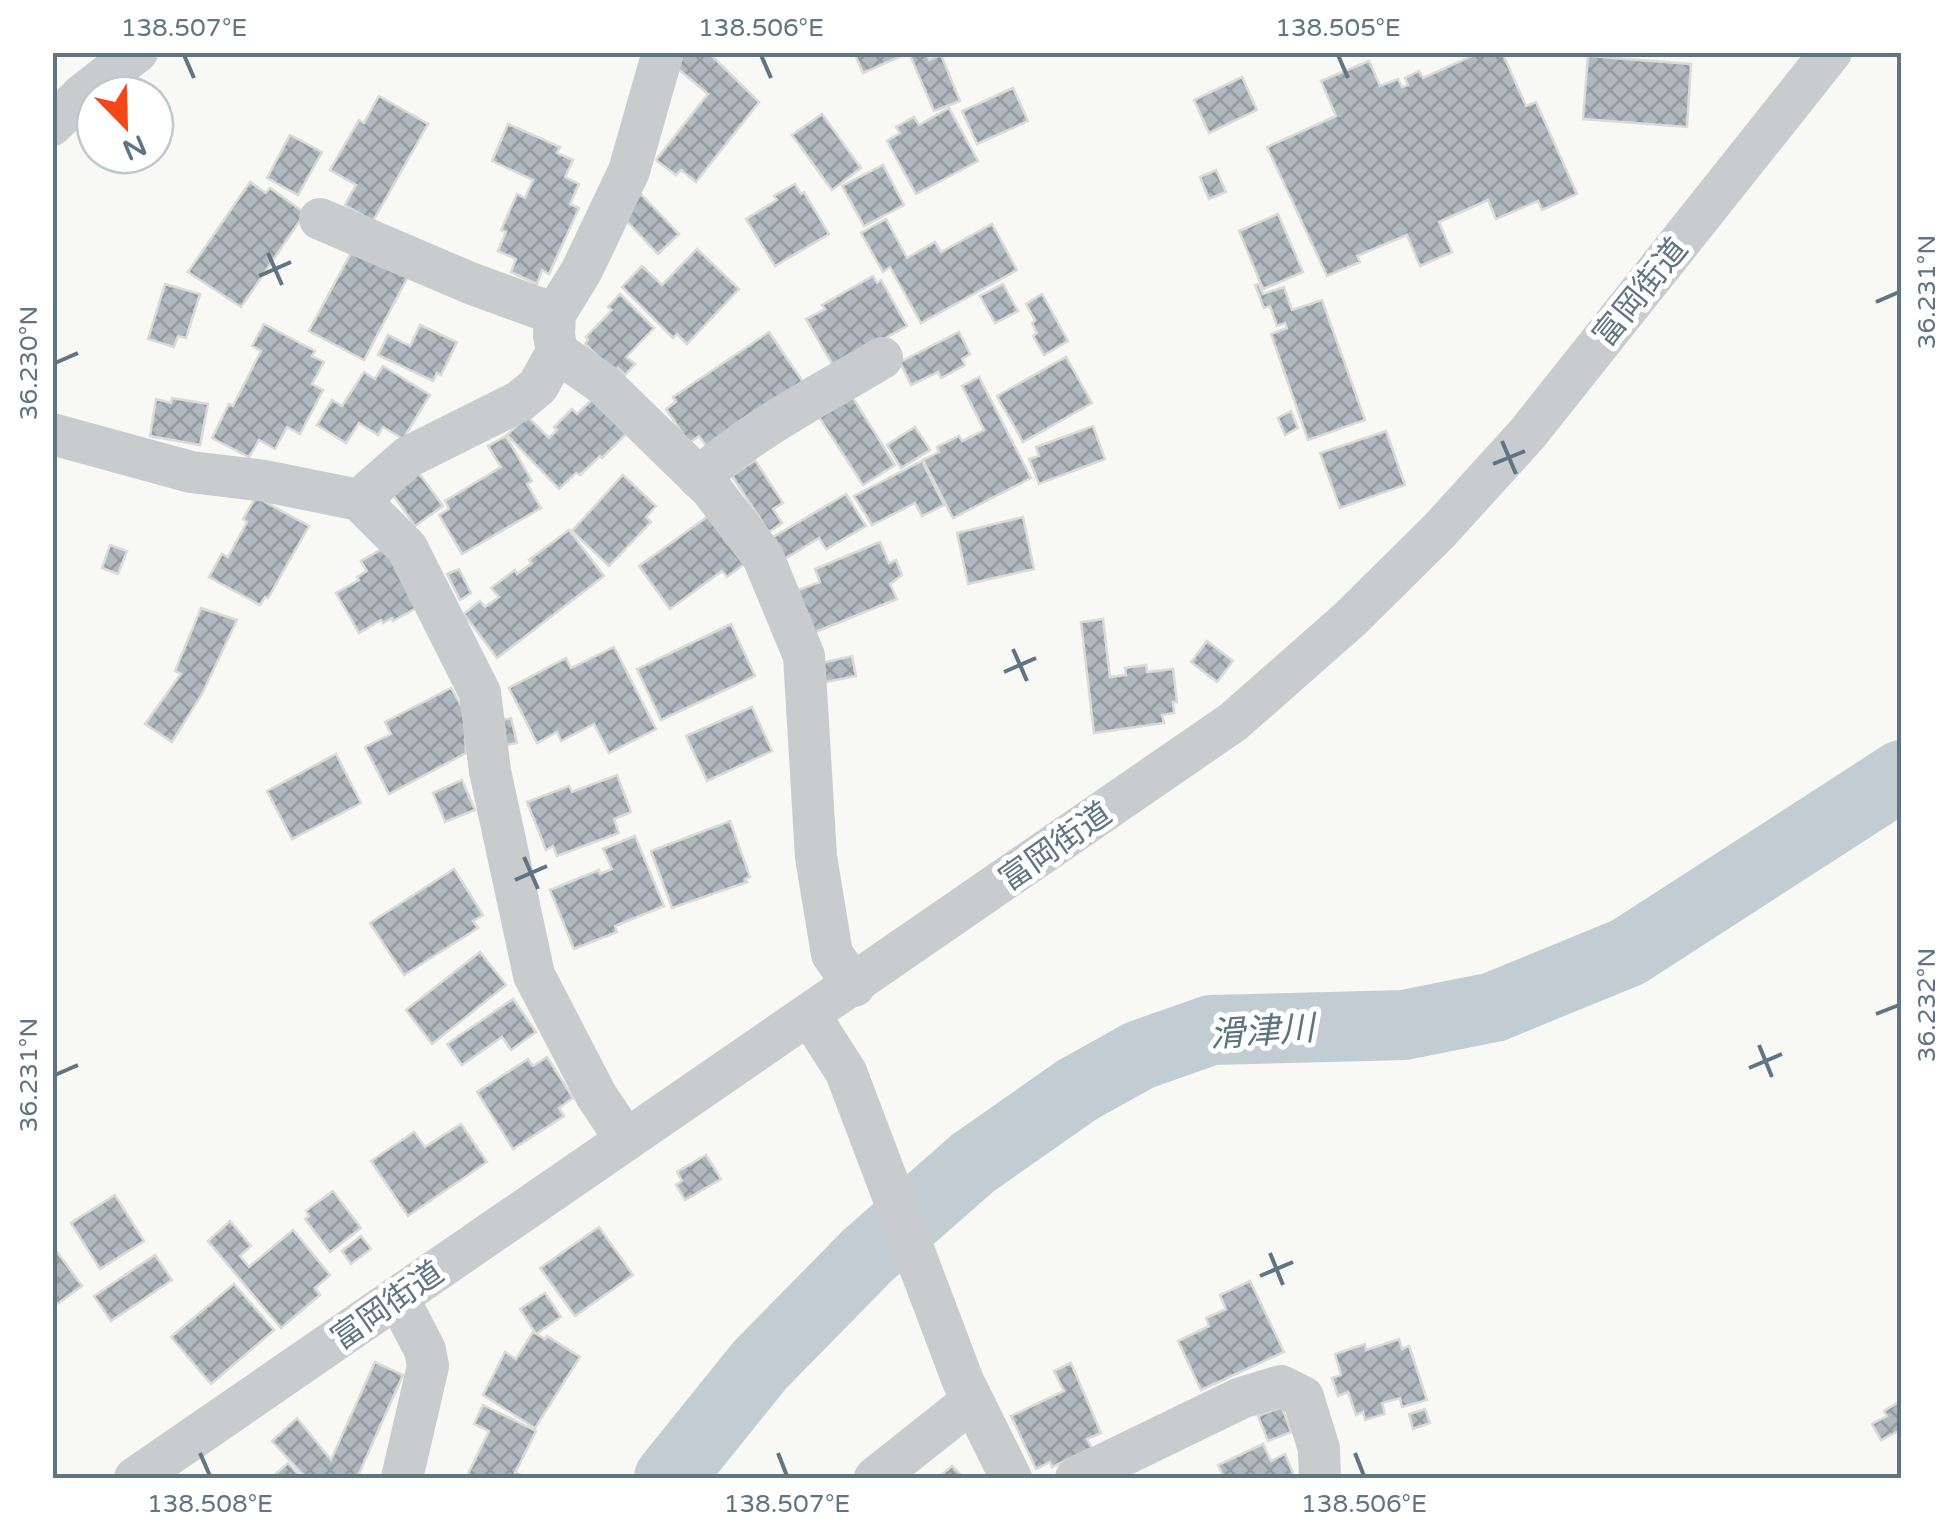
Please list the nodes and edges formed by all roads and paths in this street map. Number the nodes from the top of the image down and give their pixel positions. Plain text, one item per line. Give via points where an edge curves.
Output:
1 (137, 52) edge
2 (663, 52) edge
3 (1831, 52) edge
4 (52, 125) edge
5 (320, 219) dead end
6 (556, 333) junction
7 (882, 358) dead end
8 (52, 434) edge
9 (699, 478) junction
10 (359, 500) junction
11 (854, 986) junction
12 (810, 1016) junction
13 (626, 1140) junction
14 (398, 1298) junction
15 (968, 1391) junction
16 (135, 1478) edge
17 (402, 1478) edge
18 (876, 1478) edge
19 (1011, 1478) edge
20 (1076, 1478) edge
21 (1320, 1478) edge

1 - 4 street
2 - 6 street via 629,171
3 - 11 street, 富岡街道 via 1528,433 1350,619 1233,722
5 - 6 street via 470,282
6 - 9 street
6 - 10 street via 538,386 520,402 408,457
7 - 9 street
8 - 10 street via 191,472
9 - 11 street via 763,557 804,656 816,858 832,954
10 - 13 street via 407,548 480,693 534,975
11 - 12 street, 富岡街道
12 - 13 street, 富岡街道
12 - 15 street via 849,1080
13 - 14 street, 富岡街道
14 - 16 street, 富岡街道
14 - 17 street via 428,1366
15 - 18 street
15 - 19 street
20 - 21 street via 1241,1398 1281,1386 1303,1397

